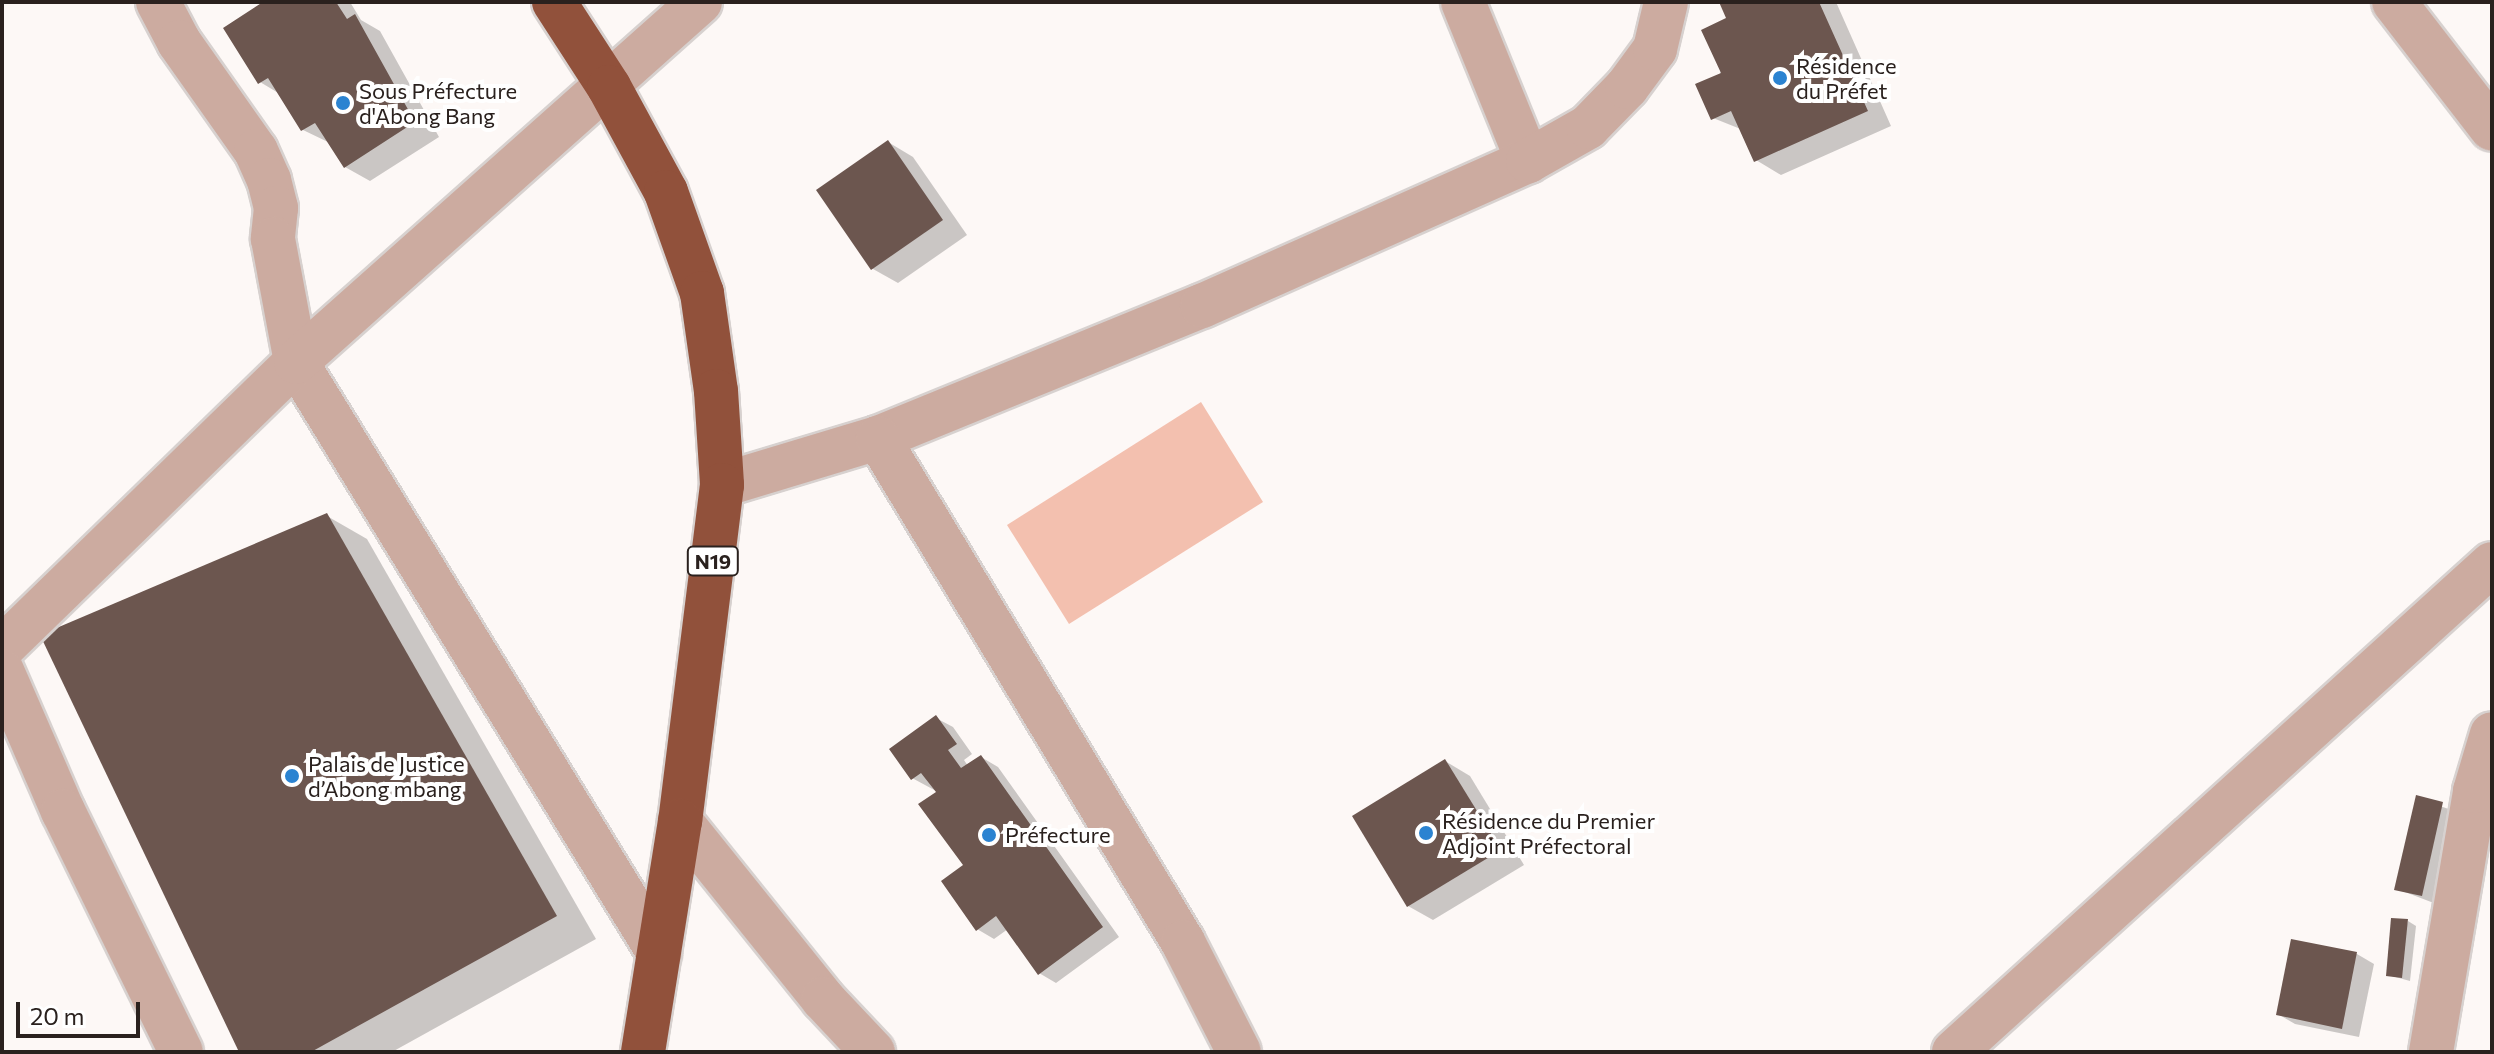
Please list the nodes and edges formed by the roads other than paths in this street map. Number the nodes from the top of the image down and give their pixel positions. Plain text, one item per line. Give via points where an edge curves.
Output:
1 (158, 2) edge
2 (554, 2) edge
3 (700, 2) edge
4 (1463, 2) edge
5 (1666, 2) edge
6 (2394, 2) edge
7 (609, 87) junction
8 (2492, 129) edge
9 (1528, 161) junction
10 (296, 362) junction
11 (878, 438) junction
12 (722, 485) junction
13 (2492, 564) edge
14 (2, 648) edge
15 (2, 671) edge
16 (2492, 734) edge
17 (680, 821) junction
18 (659, 953) junction
19 (181, 1052) edge
20 (643, 1052) edge
21 (873, 1052) edge
22 (1239, 1052) edge
23 (1954, 1052) edge
24 (2431, 1052) edge

1 - 10 street via 179,42 256,151 269,180 276,208 273,239
2 - 7 highway, N19
3 - 7 street
4 - 9 street
5 - 9 street via 1655,49 1627,87 1588,127
6 - 8 street
7 - 10 street
7 - 12 highway, N19 via 666,192 702,293
9 - 11 street via 1202,306
10 - 14 street
10 - 18 street
11 - 12 street
11 - 22 street via 1183,942
12 - 17 highway, N19
13 - 23 street
15 - 19 street via 63,811
16 - 24 street via 2475,791
17 - 18 highway, N19
17 - 21 street via 823,999
18 - 20 highway, N19

